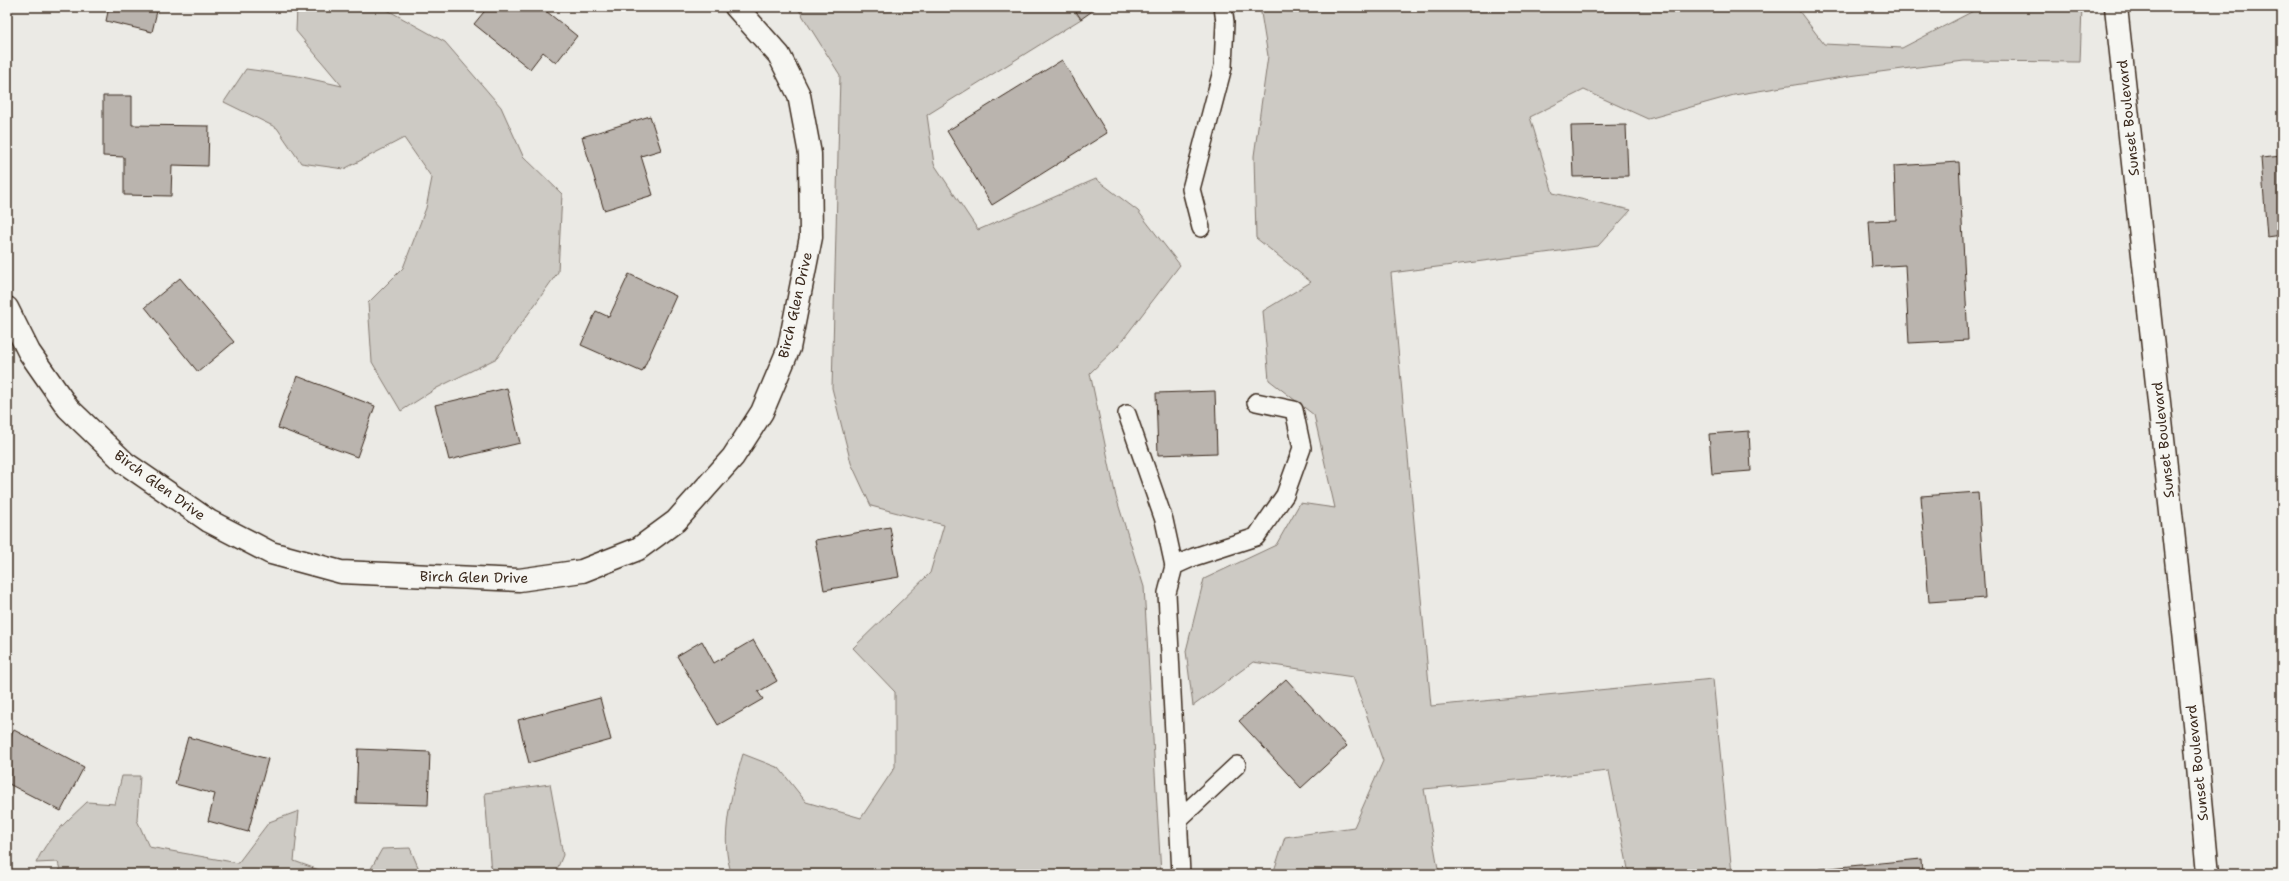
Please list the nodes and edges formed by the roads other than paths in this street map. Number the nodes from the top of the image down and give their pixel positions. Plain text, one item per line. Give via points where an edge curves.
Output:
1 (736, 7) edge
2 (1223, 7) edge
3 (2116, 7) edge
4 (1201, 228) dead end
5 (7, 308) edge
6 (1256, 402) dead end
7 (1127, 414) dead end
8 (1174, 566) junction
9 (1237, 765) dead end
10 (1178, 820) junction
11 (1181, 874) edge
12 (2208, 874) edge

1 - 5 street, Birch Glen Drive via 779,55 799,95 810,154 811,237 789,348 762,412 733,457 676,521 638,549 582,571 520,580 341,572 271,553 209,521 125,464 68,408 29,352
2 - 4 lane via 1223,67 1191,189
3 - 12 street, Sunset Boulevard
6 - 8 lane via 1294,410 1302,448 1285,495 1256,537
7 - 8 lane via 1164,520
8 - 10 lane via 1167,593
9 - 10 lane
10 - 11 lane

